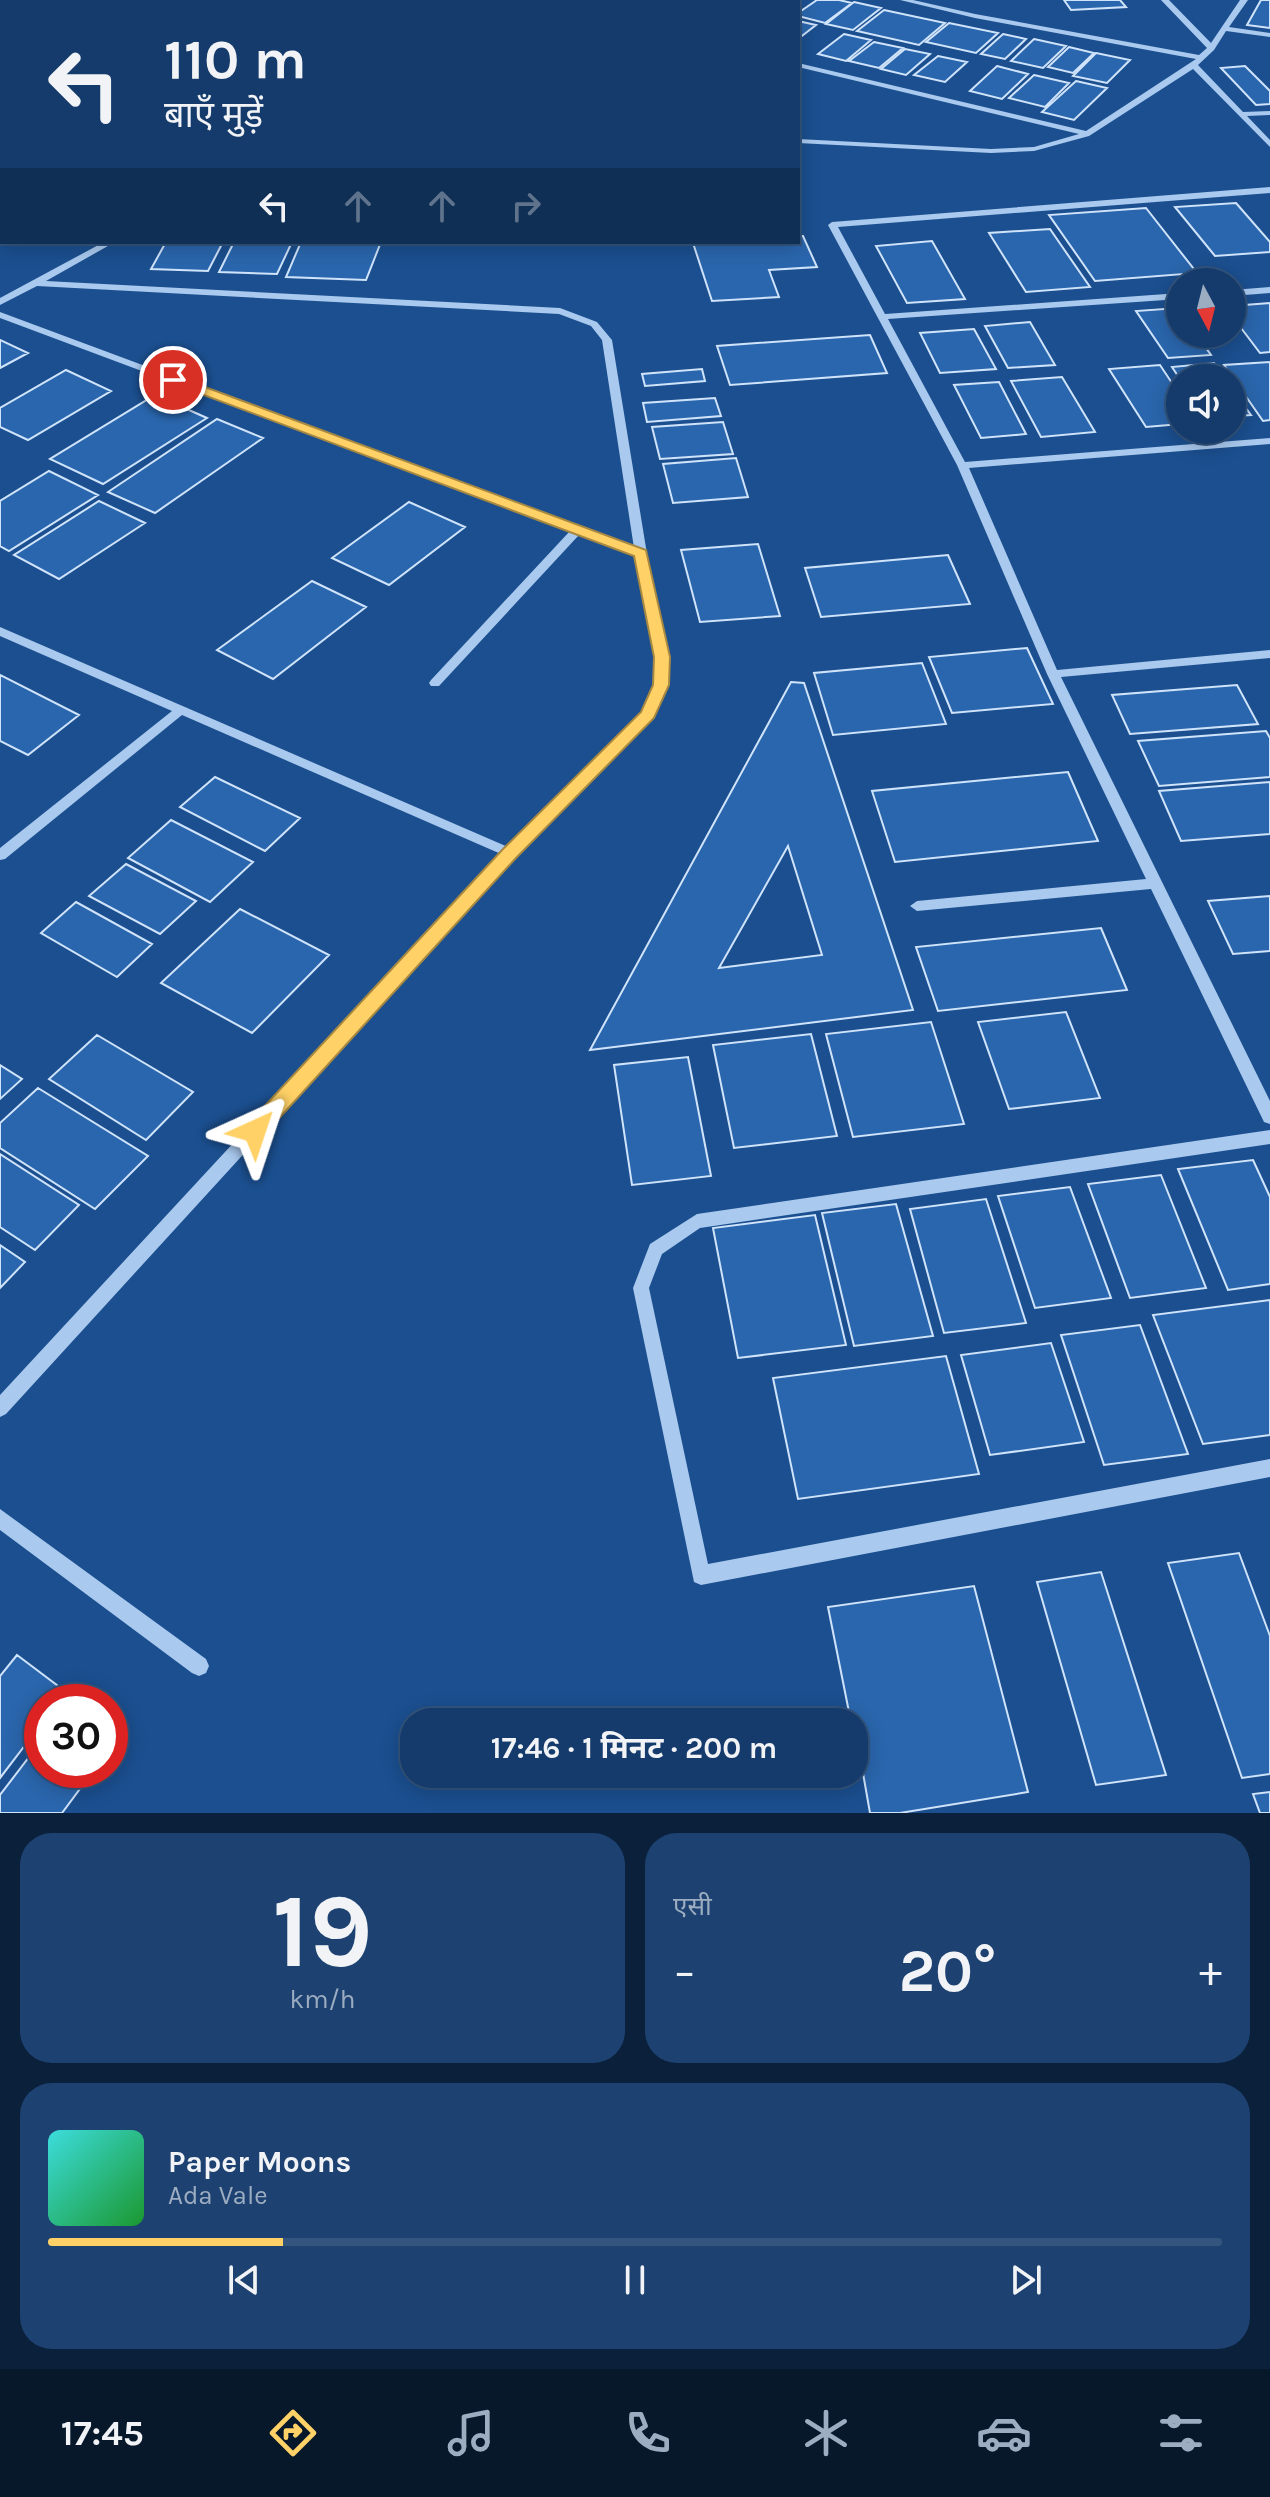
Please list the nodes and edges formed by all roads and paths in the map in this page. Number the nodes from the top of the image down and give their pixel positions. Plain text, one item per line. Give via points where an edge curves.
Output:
1 (904, 0) edge
2 (961, 0) edge
3 (1165, 0) edge
4 (1244, 0) edge
5 (975, 16) junction
6 (1225, 29) junction
7 (1270, 35) edge
8 (1211, 48) junction
9 (1198, 62) junction
10 (800, 65) edge
11 (1270, 113) edge
12 (1242, 114) junction
13 (1086, 134) junction
14 (800, 141) edge
15 (1270, 145) edge
16 (1270, 190) edge
17 (107, 244) edge
18 (35, 283) junction
19 (1270, 290) edge
20 (1246, 292) edge
21 (1166, 297) edge
22 (0, 302) edge
23 (0, 315) edge
24 (882, 317) junction
25 (1270, 441) edge
26 (962, 465) junction
27 (577, 530) junction
28 (641, 554) junction
29 (0, 631) edge
30 (1270, 654) edge
31 (1053, 674) junction
32 (435, 683) dead end
33 (181, 710) junction
34 (510, 853) junction
35 (0, 855) edge
36 (1155, 883) junction
37 (917, 906) dead end
38 (1270, 1117) edge
39 (1270, 1137) edge
40 (0, 1408) edge
41 (1270, 1468) edge
42 (0, 1518) edge
43 (199, 1666) dead end

1 - 5 street
2 - 5 street
3 - 8 street
4 - 6 street
5 - 9 street
6 - 7 street
6 - 8 street
8 - 9 street
9 - 12 street
9 - 13 street
10 - 13 street
11 - 12 street
12 - 15 street
13 - 14 street via 1034,149 991,151
16 - 24 street via 832,225
17 - 18 street
18 - 22 street
18 - 28 street via 560,311 594,324 607,340
19 - 20 street
21 - 24 street
23 - 27 street
24 - 26 street
25 - 26 street
26 - 31 street
27 - 28 street
27 - 32 street
28 - 34 street via 662,657 661,685 648,714
29 - 33 street
30 - 31 street
31 - 36 street
33 - 34 street
33 - 35 street
34 - 40 street
36 - 37 street
36 - 38 street
39 - 41 street via 697,1221 656,1249 641,1288 701,1575
42 - 43 street

